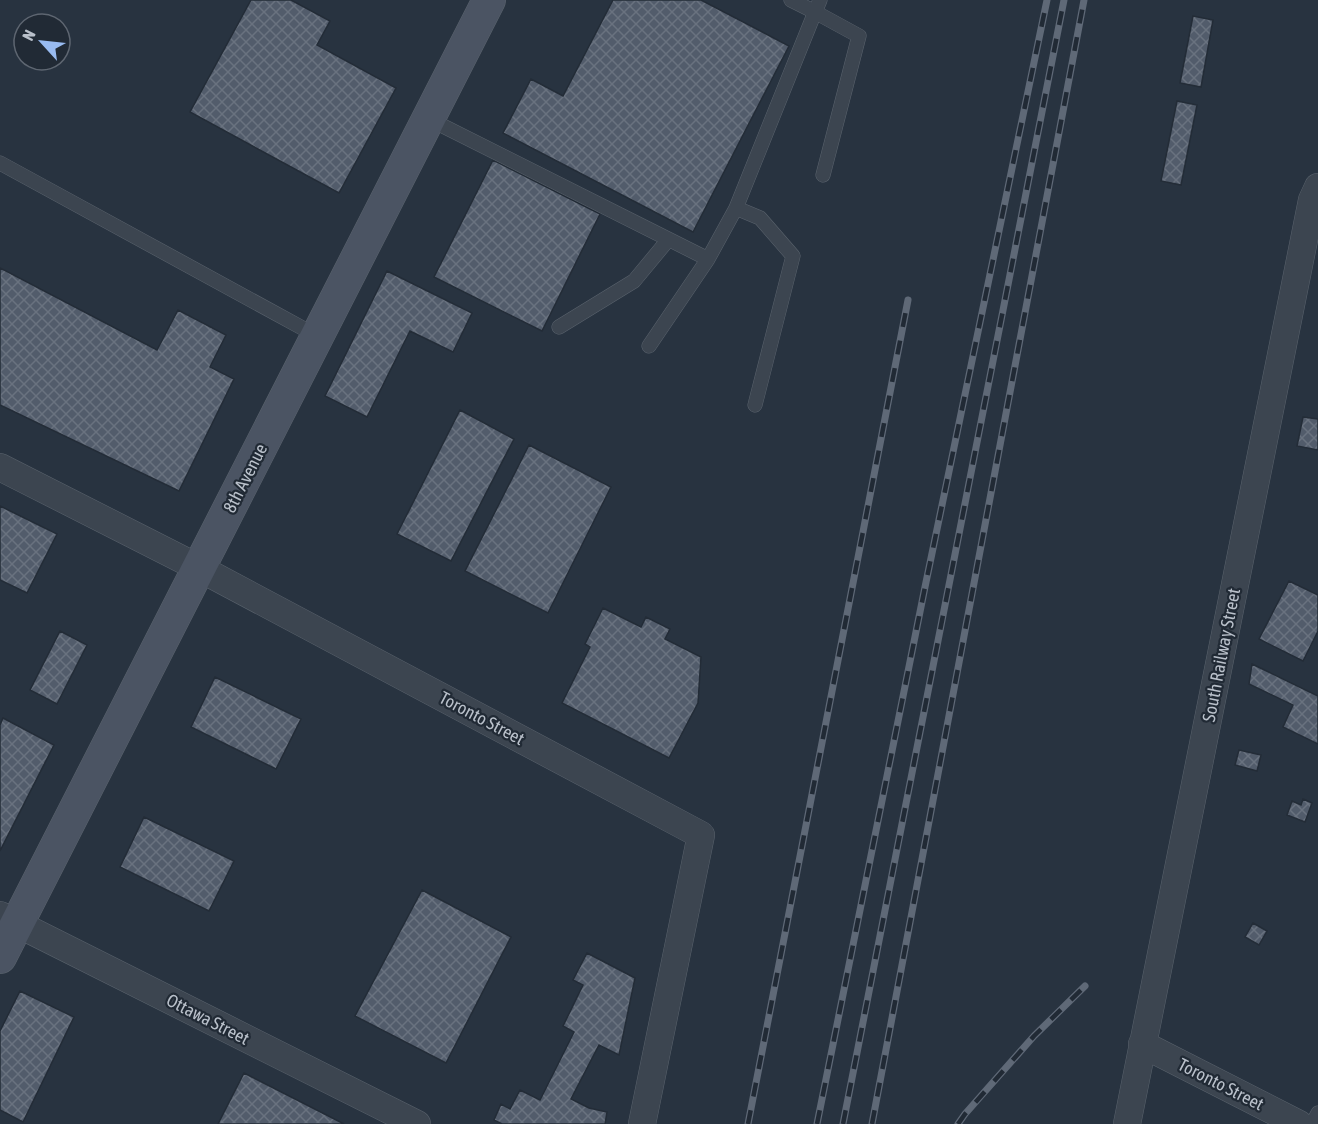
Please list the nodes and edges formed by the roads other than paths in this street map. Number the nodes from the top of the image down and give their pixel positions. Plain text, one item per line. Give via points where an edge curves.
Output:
1 (489, 0) edge
2 (791, 0) edge
3 (817, 6) edge
4 (429, 119) junction
5 (0, 163) edge
6 (823, 175) dead end
7 (1318, 187) edge
8 (736, 208) junction
9 (668, 240) junction
10 (708, 259) junction
11 (559, 327) dead end
12 (318, 336) junction
13 (650, 346) dead end
14 (755, 405) dead end
15 (0, 467) edge
16 (199, 568) junction
17 (9, 919) edge
18 (0, 957) edge
19 (1142, 1044) junction
20 (1318, 1113) edge
21 (417, 1124) edge
22 (642, 1124) edge
23 (1127, 1124) edge
24 (1299, 1124) edge
25 (1312, 1124) edge

1 - 4 street, 8th Avenue
2 - 3 lane
3 - 6 lane via 859,36
3 - 8 lane
4 - 9 lane
4 - 12 street, 8th Avenue
5 - 12 lane
7 - 19 street, South Railway Street via 1307,223
8 - 10 lane
8 - 14 lane via 760,218 794,256
9 - 10 lane
9 - 11 lane via 634,281
10 - 13 lane
12 - 16 street, 8th Avenue
15 - 16 street, Toronto Street
16 - 17 street, 8th Avenue
16 - 22 street, Toronto Street via 701,835
17 - 18 street, 8th Avenue
17 - 21 street, Ottawa Street
19 - 23 street, South Railway Street
19 - 24 street, Toronto Street
20 - 25 lane

